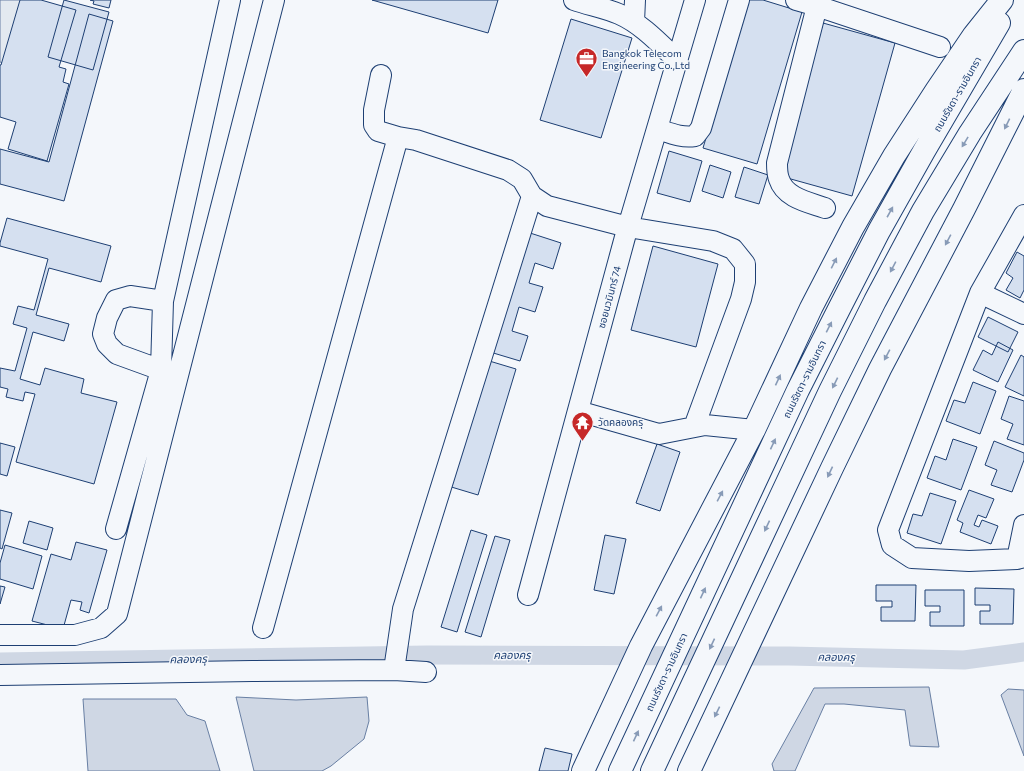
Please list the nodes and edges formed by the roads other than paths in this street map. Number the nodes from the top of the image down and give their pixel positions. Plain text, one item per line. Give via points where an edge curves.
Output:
1 (230, 0) edge
2 (274, 0) edge
3 (574, 0) edge
4 (635, 0) edge
5 (696, 0) edge
6 (739, 0) edge
7 (796, 0) edge
8 (1002, 0) edge
9 (1013, 0) edge
10 (817, 6) junction
11 (634, 22) junction
12 (940, 47) dead end
13 (1024, 50) edge
14 (678, 61) junction
15 (381, 75) dead end
16 (1024, 90) edge
17 (657, 129) junction
18 (398, 137) junction
19 (532, 196) junction
20 (825, 208) dead end
21 (1024, 215) edge
22 (628, 227) junction
23 (980, 293) junction
24 (163, 302) junction
25 (1024, 314) edge
26 (161, 370) junction
27 (578, 411) junction
28 (694, 427) junction
29 (754, 430) junction
30 (1024, 525) edge
31 (116, 529) dead end
32 (1020, 558) edge
33 (528, 595) dead end
34 (263, 628) dead end
35 (0, 634) edge
36 (395, 667) junction
37 (426, 672) dead end
38 (0, 675) edge
39 (582, 771) edge
40 (620, 771) edge
41 (652, 771) edge
42 (689, 771) edge

1 - 24 street
2 - 35 street via 117,614 101,628 75,635
3 - 11 street via 618,14
4 - 11 street
5 - 14 street, ซอยนวมินทร์ 74
6 - 17 street via 701,128 695,136 688,137
7 - 10 street
29 -> 8 main road via 811,308 853,227 936,91
40 -> 9 main road, ถนนรัชดา-รามอินทรา via 798,390 879,231
10 - 12 street
10 - 20 street via 777,163 778,178 784,190 799,199
11 - 14 street
13 -> 41 main road via 923,211 868,315
14 - 17 street, ซอยนวมินทร์ 74
15 - 18 street via 374,110 374,125 378,131
16 -> 42 main road via 880,369
17 - 22 street, ซอยนวมินทร์ 74
18 - 19 street via 416,140 508,170 522,179
18 - 34 street
19 - 22 street via 548,206
19 - 36 street via 402,609
21 - 23 street
22 - 27 street, ซอยนวมินทร์ 74
22 - 28 street via 713,241 733,249 745,264 746,282
23 - 25 street
23 - 32 street via 888,530 892,545 912,558 969,561
24 - 26 street
24 - 26 street via 130,296 116,300 103,334 107,344 117,354
26 - 31 street
27 - 28 street via 659,434
27 - 33 street, ซอยนวมินทร์ 74
28 - 29 street via 705,425
39 -> 29 main road via 641,646
30 - 32 street
36 - 37 street
36 - 38 street

